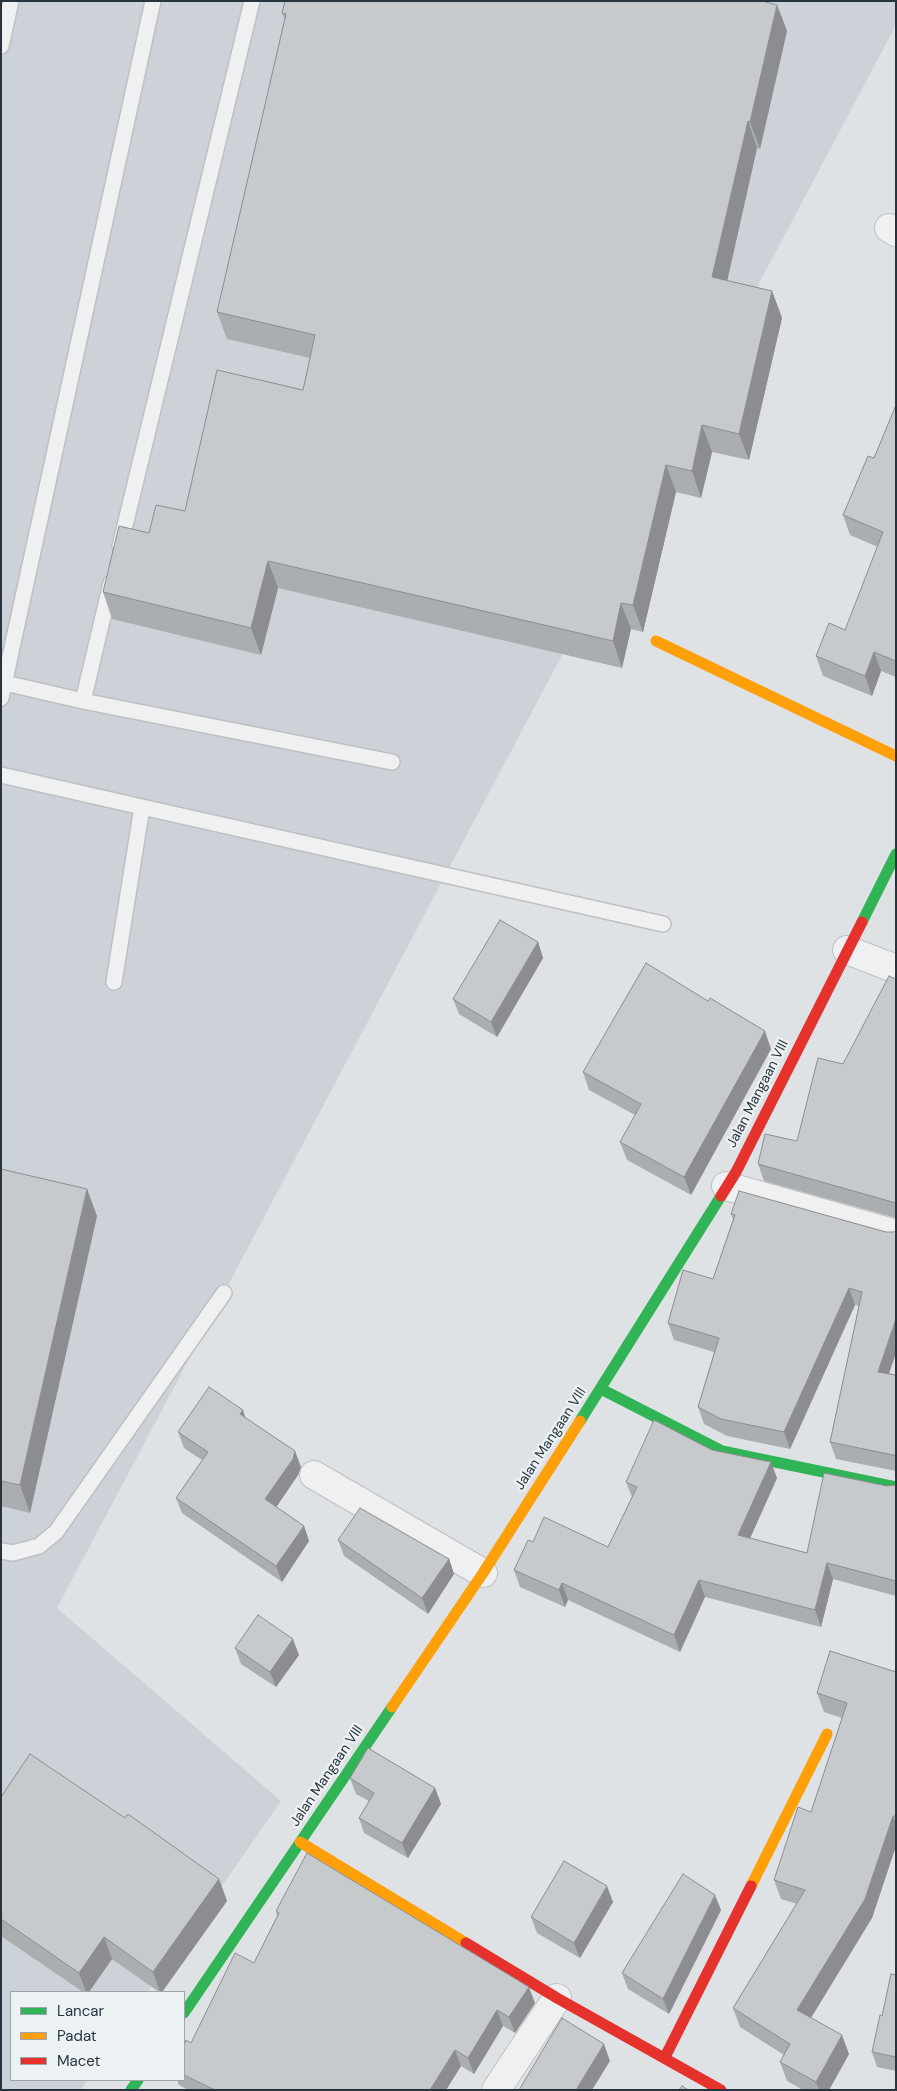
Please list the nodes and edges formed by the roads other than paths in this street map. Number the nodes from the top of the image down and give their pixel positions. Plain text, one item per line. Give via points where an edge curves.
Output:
1 (11, 1) edge
2 (153, 1) edge
3 (252, 1) edge
4 (1, 46) edge
5 (656, 642) dead end
6 (5, 683) junction
7 (1, 698) edge
8 (83, 701) junction
9 (896, 756) edge
10 (392, 762) dead end
11 (1, 775) edge
12 (142, 807) junction
13 (896, 854) edge
14 (663, 924) dead end
15 (847, 950) junction
16 (896, 969) edge
17 (114, 982) dead end
18 (726, 1186) junction
19 (896, 1234) edge
20 (224, 1293) dead end
21 (601, 1389) junction
22 (314, 1475) dead end
23 (896, 1488) edge
24 (1, 1551) edge
25 (483, 1573) junction
26 (827, 1734) dead end
27 (300, 1842) junction
28 (557, 1998) junction
29 (185, 2012) edge
30 (665, 2057) junction
31 (496, 2090) edge
32 (721, 2090) edge

1 - 4 lane
2 - 6 lane
3 - 8 lane
5 - 9 street
6 - 7 lane
6 - 8 lane
8 - 10 lane
11 - 12 lane
12 - 14 lane
12 - 17 lane
13 - 15 street, Jalan Mangaan VIII
15 - 16 street
15 - 18 street, Jalan Mangaan VIII via 736,1172
18 - 19 street
18 - 21 street, Jalan Mangaan VIII
20 - 24 lane via 56,1532 39,1546 14,1553
21 - 23 street via 722,1451
21 - 25 street, Jalan Mangaan VIII
22 - 25 street
25 - 27 street, Jalan Mangaan VIII
26 - 30 street
27 - 28 street
27 - 29 street, Jalan Mangaan VIII
28 - 30 street
28 - 31 street
30 - 32 street

